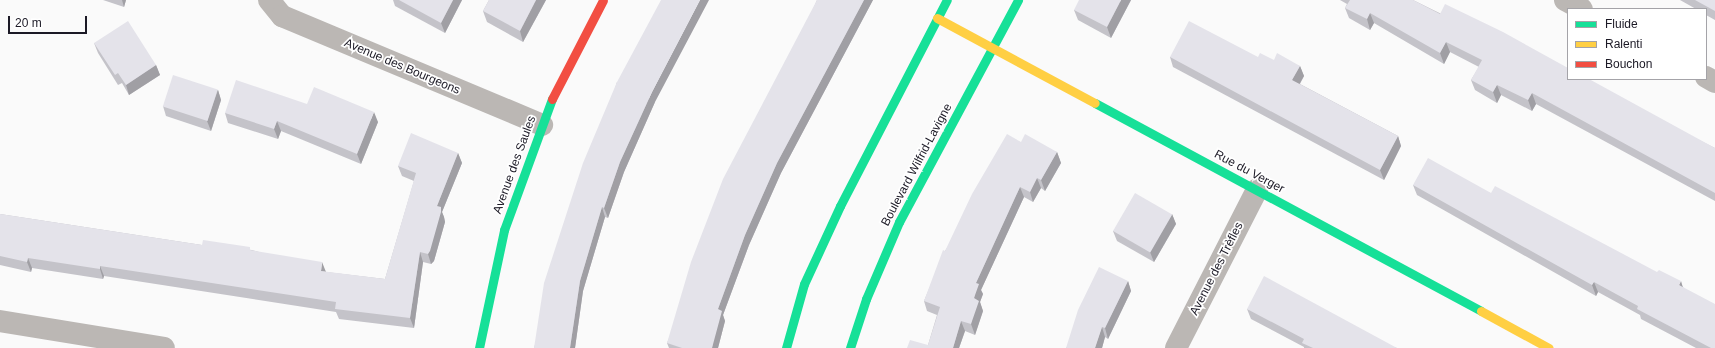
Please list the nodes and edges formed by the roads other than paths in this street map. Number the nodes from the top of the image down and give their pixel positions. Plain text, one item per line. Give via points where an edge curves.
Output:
1 (268, 0) edge
2 (603, 0) edge
3 (947, 0) edge
4 (1018, 0) edge
5 (1565, 0) edge
6 (1580, 8) edge
7 (937, 18) junction
8 (993, 48) junction
9 (542, 125) junction
10 (1257, 190) junction
11 (0, 321) edge
12 (164, 348) edge
13 (479, 348) edge
14 (786, 348) edge
15 (850, 348) edge
16 (1176, 348) edge
17 (1549, 348) edge

1 - 9 street, Avenue des Bourgeons via 282,16
2 - 9 street, Avenue des Saules via 553,97
3 - 7 street
4 - 8 street, Boulevard Wilfrid-Lavigne
5 - 6 street
7 - 8 street, Rue du Verger
7 - 14 street via 840,206 804,284
8 - 10 street, Rue du Verger
8 - 15 street, Boulevard Wilfrid-Lavigne via 899,222 866,299
9 - 13 street, Avenue des Saules via 504,230
10 - 16 street, Avenue des Trèfles
10 - 17 street, Rue du Verger
11 - 12 street

